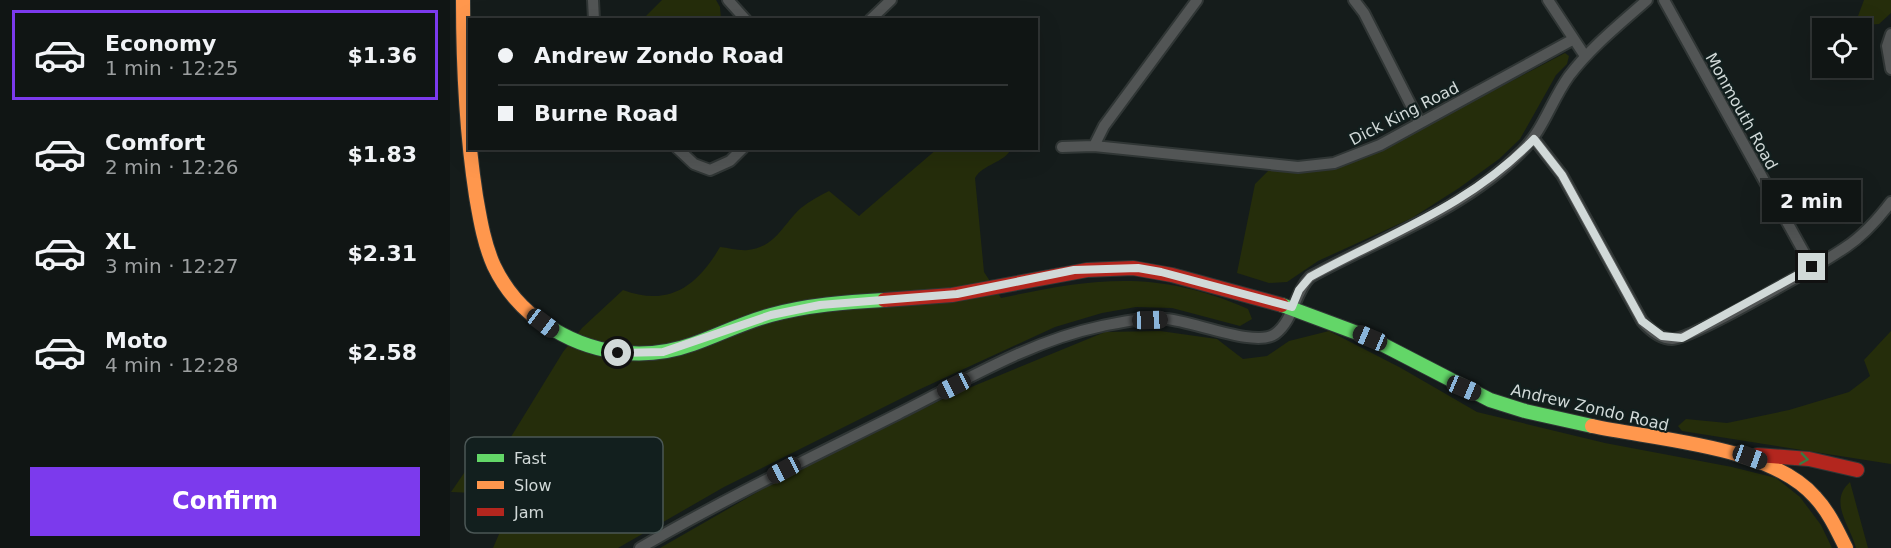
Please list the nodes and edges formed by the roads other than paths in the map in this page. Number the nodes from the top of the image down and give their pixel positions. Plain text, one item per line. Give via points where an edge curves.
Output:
1 (463, 0) edge
2 (593, 0) edge
3 (729, 0) edge
4 (891, 0) edge
5 (1197, 0) edge
6 (1354, 0) edge
7 (1548, 0) edge
8 (1647, 0) edge
9 (1664, 0) edge
10 (594, 18) edge
11 (744, 18) edge
12 (872, 18) edge
13 (1891, 34) edge
14 (1572, 40) junction
15 (1585, 56) junction
16 (1891, 69) edge
17 (1420, 123) junction
18 (468, 138) edge
19 (1534, 139) junction
20 (1094, 146) junction
21 (1062, 147) dead end
22 (470, 150) edge
23 (680, 150) edge
24 (741, 150) edge
25 (1891, 202) edge
26 (1812, 267) junction
27 (1292, 307) junction
28 (1750, 457) junction
29 (1857, 470) dead end
30 (640, 548) edge
31 (1846, 548) edge

1 - 18 main road, Andrew Zondo Road
2 - 10 street
3 - 11 street
4 - 12 street
5 - 20 street via 1104,126
6 - 17 street
7 - 14 street
8 - 15 street
9 - 26 street, Monmouth Road
13 - 16 street via 1887,46
14 - 15 street
14 - 17 street, Dick King Road
15 - 19 street via 1567,79
17 - 20 street, Dick King Road via 1358,156 1316,166
19 - 26 street via 1562,175 1642,321 1662,336 1682,338
19 - 27 street via 1478,187 1437,213 1310,277
20 - 21 street, Dick King Road
22 - 27 main road, Andrew Zondo Road via 485,240 495,269 511,293 555,332 576,343 618,353 663,352 771,315 820,305 957,294 1074,270 1161,272
23 - 24 street via 702,168 721,167
25 - 26 street via 1868,230
27 - 28 main road, Andrew Zondo Road via 1370,338 1464,388 1506,405
27 - 30 street via 1284,326 1261,340 1165,319 1101,326 1061,338 1004,360 826,448
28 -> 29 main road via 1785,456
28 - 31 main road, Andrew Zondo Road via 1787,472 1816,497 1833,519

